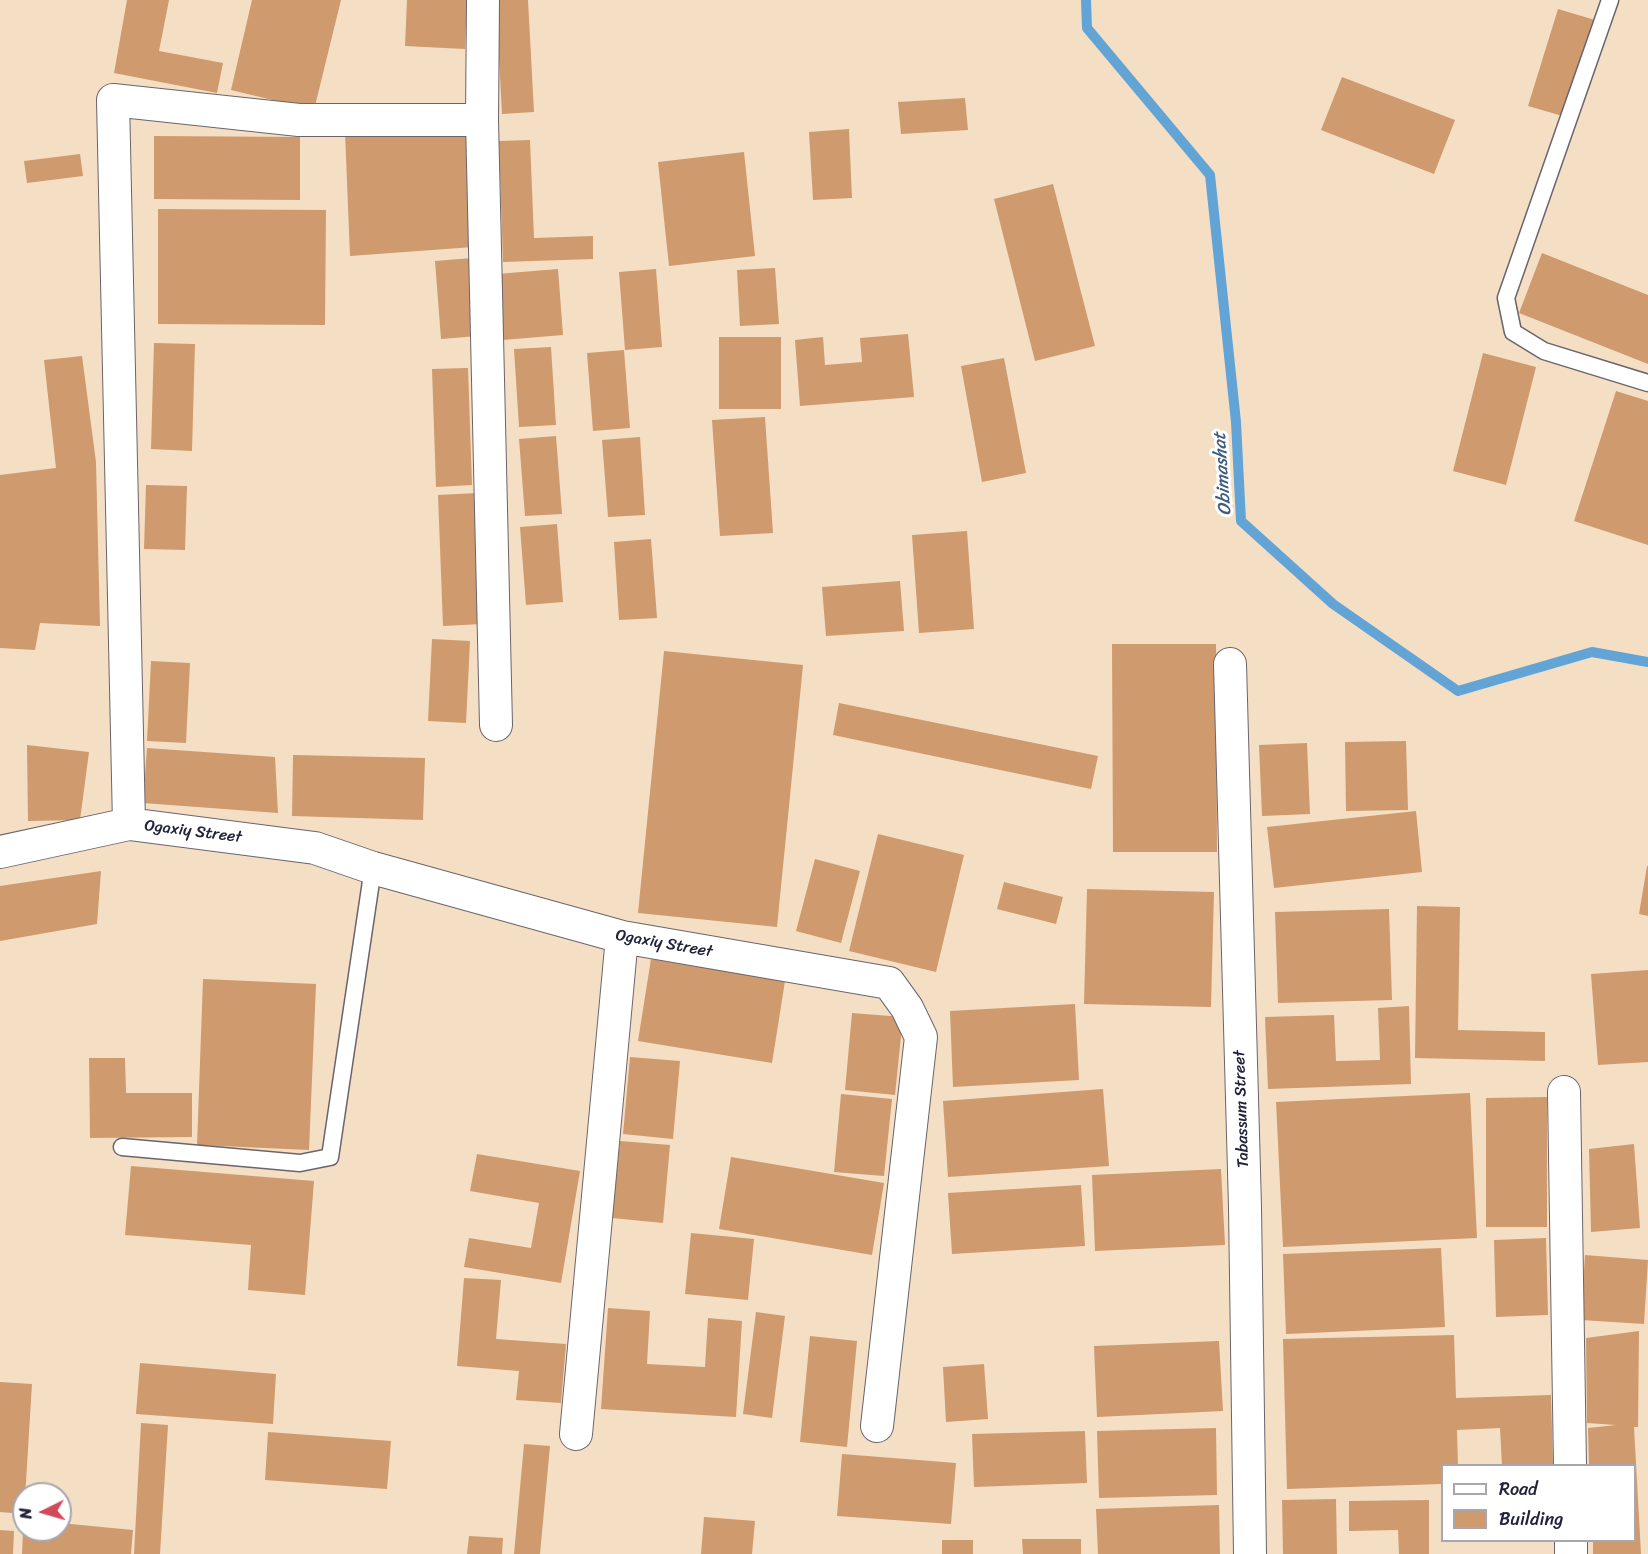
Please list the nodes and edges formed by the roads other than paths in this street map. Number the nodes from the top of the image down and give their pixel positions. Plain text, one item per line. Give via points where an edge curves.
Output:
1 (483, 0) edge
2 (1610, 0) edge
3 (482, 120) junction
4 (1648, 383) edge
5 (1230, 664) dead end
6 (496, 725) dead end
7 (129, 824) junction
8 (0, 852) edge
9 (374, 868) junction
10 (622, 937) junction
11 (1564, 1092) dead end
12 (122, 1147) dead end
13 (877, 1426) dead end
14 (576, 1434) dead end
15 (1570, 1464) edge
16 (1250, 1554) edge

1 - 3 street
2 - 4 lane via 1506,298 1513,332 1533,345
3 - 6 street
3 - 7 street via 299,120 113,100
5 - 16 street, Tabassum Street
7 - 8 street, Ogaxiy Street
7 - 9 street, Ogaxiy Street via 315,848
9 - 10 street, Ogaxiy Street
9 - 12 lane via 330,1157 300,1163
10 - 13 street, Ogaxiy Street via 889,983 907,1008 921,1037
10 - 14 street
11 - 15 street

